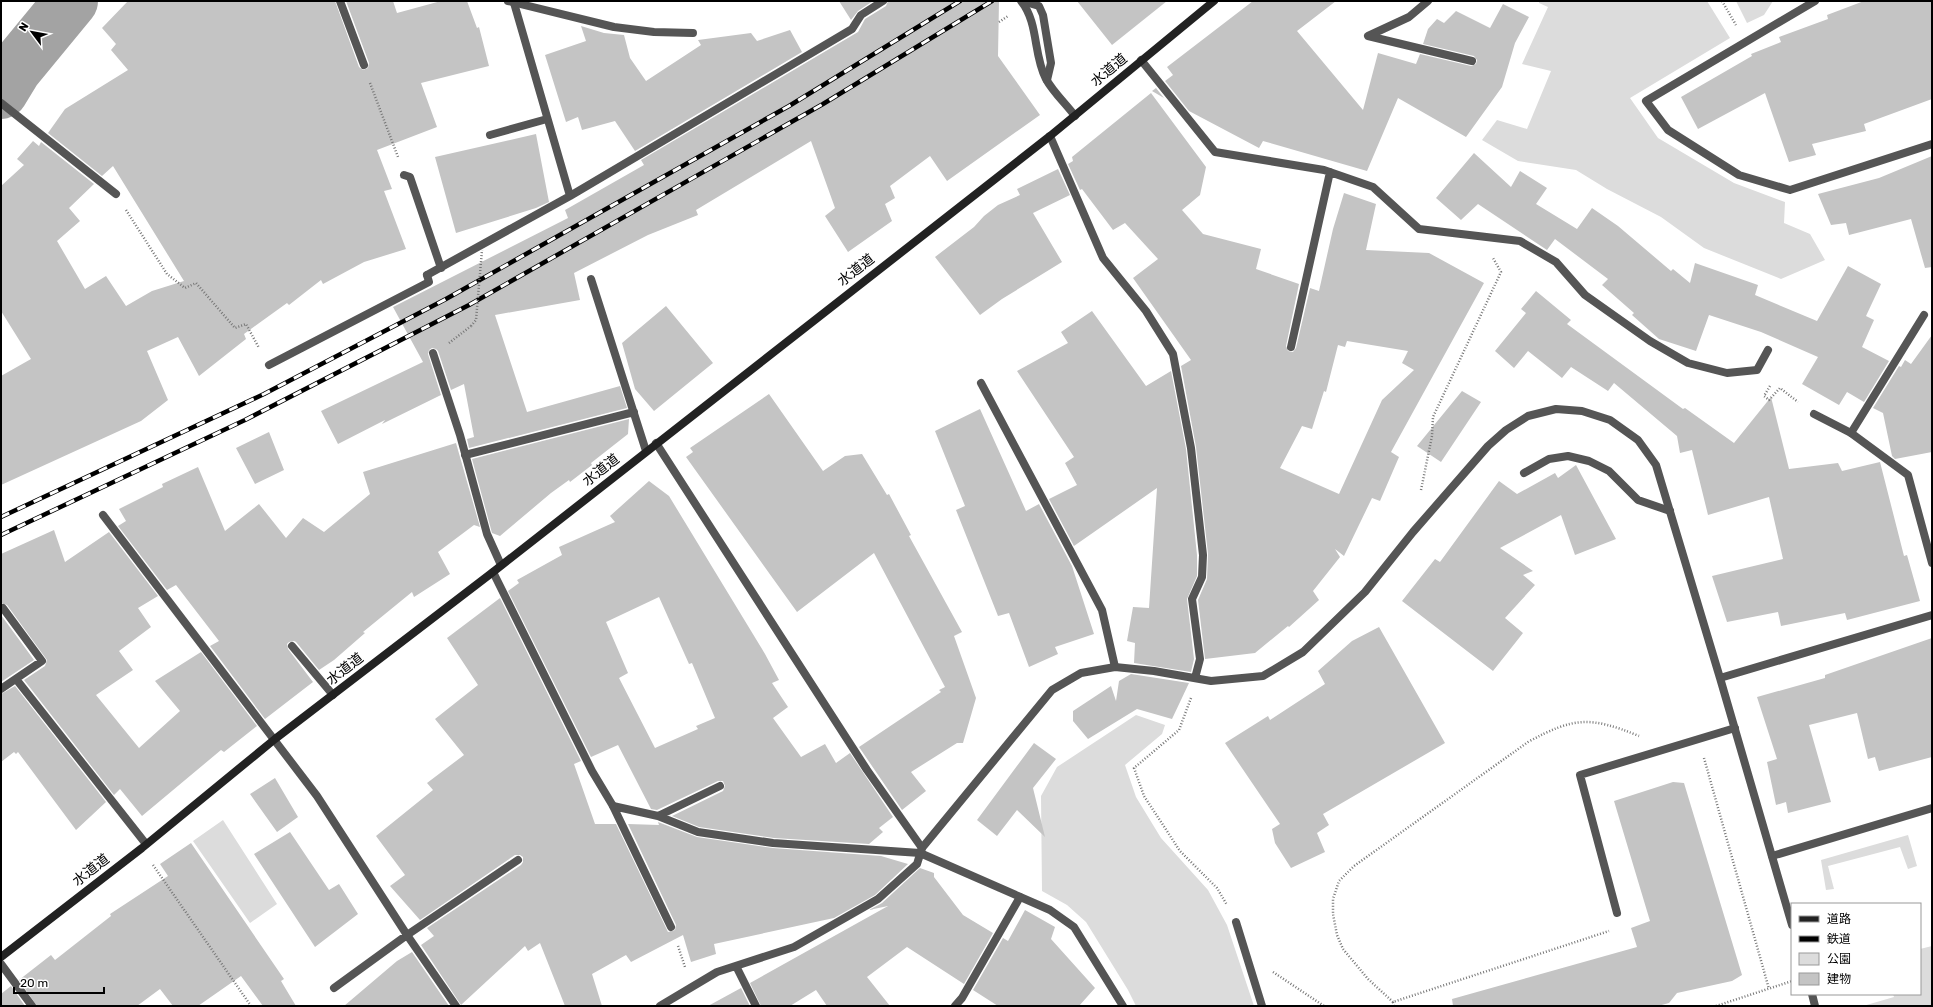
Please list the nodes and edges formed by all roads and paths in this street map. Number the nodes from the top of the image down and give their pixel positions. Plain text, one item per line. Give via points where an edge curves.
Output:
1 (340, 1) edge
2 (883, 1) edge
3 (1022, 1) edge
4 (1214, 1) edge
5 (1428, 1) edge
6 (1722, 1) edge
7 (1815, 1) edge
8 (511, 2) edge
9 (693, 33) dead end
10 (1746, 42) junction
11 (1141, 60) junction
12 (1472, 61) dead end
13 (364, 65) joint
14 (1047, 80) junction
15 (1, 103) edge
16 (1075, 116) junction
17 (547, 119) junction
18 (490, 135) dead end
19 (1050, 136) junction
20 (1932, 144) edge
21 (1330, 172) junction
22 (404, 175) joint
23 (116, 194) joint
24 (570, 196) junction
25 (482, 250) dead end
26 (1486, 256) dead end
27 (441, 268) junction
28 (591, 279) dead end
29 (1924, 315) dead end
30 (451, 342) dead end
31 (1291, 346) dead end
32 (1768, 350) dead end
33 (433, 353) dead end
34 (269, 365) joint
35 (981, 383) dead end
36 (634, 412) junction
37 (1814, 414) dead end
38 (1851, 433) junction
39 (656, 443) junction
40 (646, 451) junction
41 (465, 455) junction
42 (1524, 473) dead end
43 (1420, 495) dead end
44 (1670, 511) junction
45 (103, 515) dead end
46 (1932, 563) edge
47 (501, 565) junction
48 (493, 572) junction
49 (3, 608) dead end
50 (1932, 615) edge
51 (292, 646) dead end
52 (1115, 667) junction
53 (1195, 678) junction
54 (1720, 678) junction
55 (16, 679) junction
56 (1, 689) edge
57 (333, 695) junction
58 (1735, 728) junction
59 (1642, 737) dead end
60 (275, 739) junction
61 (1699, 739) junction
62 (720, 786) dead end
63 (613, 806) junction
64 (1932, 808) edge
65 (658, 816) junction
66 (144, 846) junction
67 (921, 850) junction
68 (1772, 856) junction
69 (518, 860) dead end
70 (1020, 897) junction
71 (1617, 914) joint
72 (1236, 922) joint
73 (1791, 922) edge
74 (671, 927) joint
75 (406, 935) junction
76 (1246, 954) junction
77 (1, 957) edge
78 (1, 964) edge
79 (736, 966) junction
80 (1791, 981) edge
81 (692, 987) junction
82 (334, 988) dead end
83 (1769, 989) junction
84 (1812, 995) edge
85 (1393, 1002) junction
86 (32, 1006) edge
87 (251, 1006) edge
88 (456, 1006) edge
89 (660, 1006) edge
90 (756, 1006) edge
91 (955, 1006) edge
92 (1123, 1006) edge
93 (1262, 1006) edge
94 (1324, 1006) edge
95 (1394, 1006) edge
96 (1716, 1006) edge
97 (1815, 1006) edge

1 - 13 street
2 - 24 street via 861,15 852,29
3 - 14 street via 1030,13 1038,56
3 - 14 street via 1039,6 1043,15 1051,63
4 - 11 street, 水道道
5 - 12 street via 1409,16 1368,36
6 - 10 path
7 - 10 street
8 - 9 street via 614,27
8 - 17 street
10 - 20 street via 1646,101 1668,130 1739,175 1790,190
11 - 16 street, 水道道
11 - 21 street via 1215,152
13 - 22 path
14 - 16 street
15 - 23 street
16 - 19 street, 水道道
17 - 18 street
17 - 24 street
19 - 39 street, 水道道
19 - 53 street via 1103,258 1146,311 1173,354 1191,448 1203,555 1202,577 1192,599 1200,659
21 - 31 street
21 - 32 street via 1373,187 1419,229 1520,241 1556,262 1585,294 1650,342 1688,363 1727,373 1758,370
22 - 27 street via 410,177
23 - 34 path via 167,274 185,288 196,283 235,328 246,324
24 - 27 street
25 - 30 path, bridge via 476,320
26 - 43 path via 1494,258 1501,272 1433,417 1432,436
27 - 34 street via 426,276 429,282
28 - 36 street
29 - 38 street
33 - 41 street
35 - 52 street via 1102,610
36 - 40 street
36 - 41 street
37 - 38 street
38 - 46 street via 1908,475
39 - 40 street, 水道道
39 - 67 street
40 - 47 street, 水道道
41 - 47 street via 487,534
42 - 44 street via 1549,459 1568,456 1589,461 1609,471 1638,500
44 - 53 street via 1656,465 1638,440 1610,420 1582,411 1556,409 1528,416 1488,446 1365,592 1303,652 1263,676 1211,681
44 - 54 street
45 - 60 street
47 - 48 street, 水道道
48 - 57 street, 水道道
48 - 63 street via 592,771
49 - 55 street via 42,661
50 - 54 street
51 - 57 street
52 - 53 street
52 - 67 street via 1081,673 1052,690
53 - 72 path via 1192,695 1179,730 1134,768 1144,796 1180,851 1217,888
54 - 58 street
55 - 56 street
55 - 66 street
57 - 60 street, 水道道
58 - 61 street
58 - 68 street
59 - 85 path via 1614,726 1591,721 1573,723 1548,731 1528,742 1349,871 1339,881 1333,899 1337,935 1343,948 1368,979
60 - 66 street, 水道道
60 - 75 street via 317,796
61 - 71 street via 1580,775
61 - 83 path
62 - 65 street
63 - 65 street
63 - 74 street
64 - 68 street
65 - 67 street via 698,832 773,843
66 - 77 street, 水道道
66 - 87 path
67 - 70 street
67 - 79 street via 917,864 878,899 794,947
68 - 73 street
69 - 75 street
70 - 91 street
70 - 92 street via 1050,910 1074,927
71 - 85 path via 1622,927
72 - 76 street
74 - 81 path
75 - 82 street
75 - 88 street
76 - 93 street
76 - 94 path
78 - 86 street
79 - 81 street via 717,972
79 - 90 street
80 - 83 path
81 - 89 street
83 - 96 path
84 - 97 street
85 - 95 path

